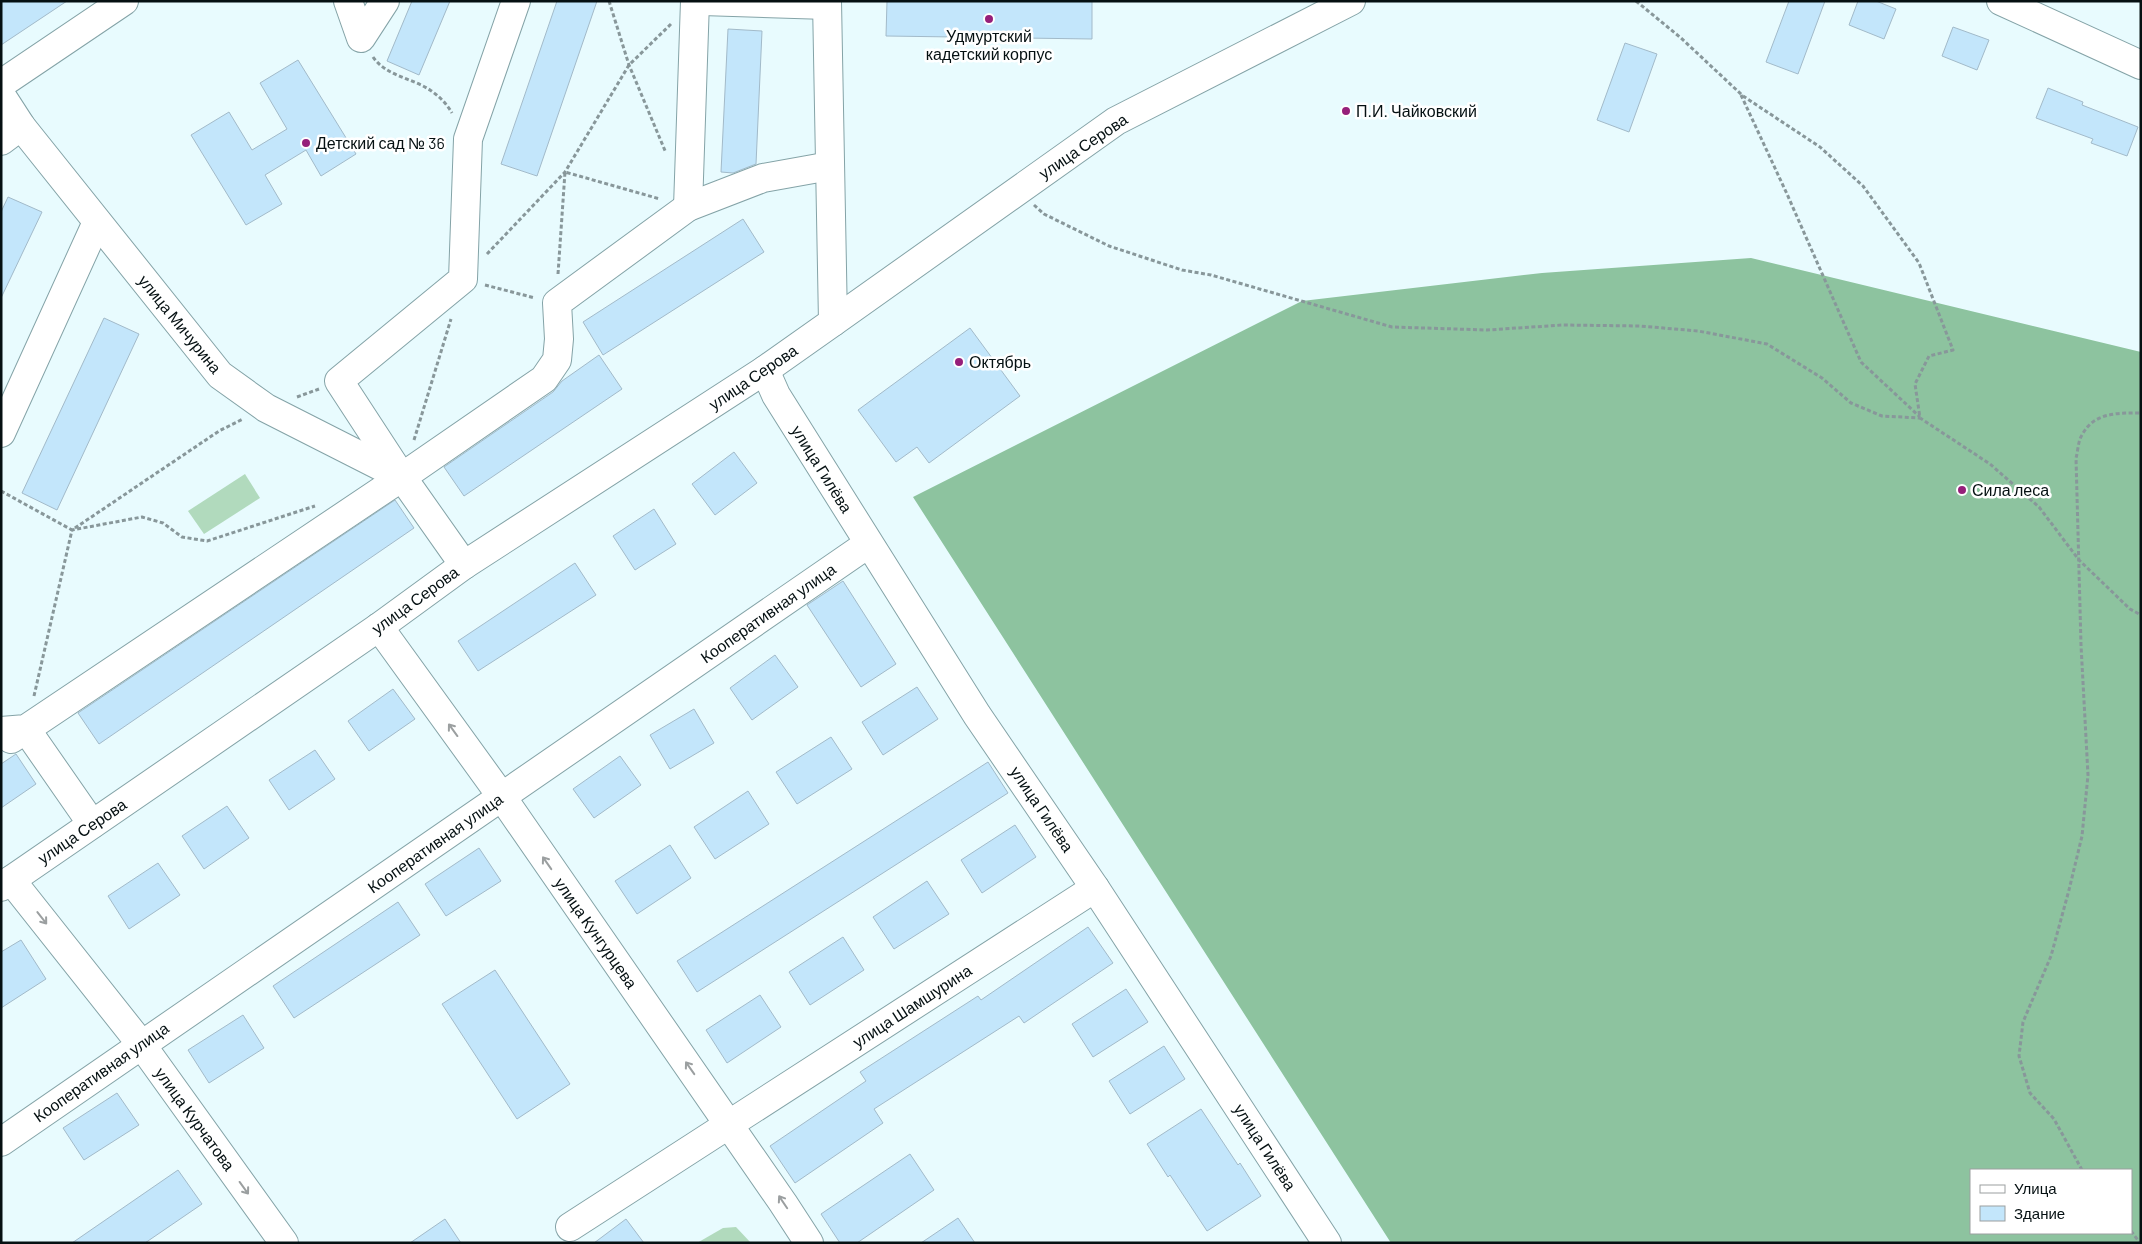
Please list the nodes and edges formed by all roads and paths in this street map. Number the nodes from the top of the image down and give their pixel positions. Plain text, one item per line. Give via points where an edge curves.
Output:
1 (124, 1) edge
2 (348, 1) edge
3 (385, 1) edge
4 (516, 1) edge
5 (609, 1) edge
6 (695, 1) edge
7 (702, 1) edge
8 (1351, 1) edge
9 (1636, 1) edge
10 (2001, 1) edge
11 (827, 3) edge
12 (675, 20) dead end
13 (361, 38) junction
14 (629, 65) junction
15 (2141, 65) edge
16 (1, 84) edge
17 (1739, 92) junction
18 (1, 95) edge
19 (11, 133) edge
20 (468, 139) junction
21 (666, 154) dead end
22 (830, 166) junction
23 (565, 172) junction
24 (1023, 187) junction
25 (688, 207) junction
26 (98, 222) junction
27 (463, 279) junction
28 (557, 303) junction
29 (452, 317) dead end
30 (833, 322) junction
31 (765, 370) junction
32 (339, 381) junction
33 (266, 408) junction
34 (2141, 413) edge
35 (1920, 418) junction
36 (1, 432) edge
37 (402, 478) junction
38 (1, 491) edge
39 (318, 505) dead end
40 (72, 530) junction
41 (868, 544) junction
42 (2079, 560) junction
43 (464, 565) junction
44 (2141, 615) edge
45 (379, 627) junction
46 (14, 730) edge
47 (1, 746) edge
48 (502, 797) junction
49 (92, 824) junction
50 (6, 883) edge
51 (1095, 888) junction
52 (142, 1044) junction
53 (729, 1125) junction
54 (1, 1142) edge
55 (2081, 1169) edge
56 (570, 1227) dead end
57 (2132, 1231) edge
58 (284, 1243) edge
59 (809, 1243) edge
60 (1327, 1243) edge
61 (2140, 1243) edge

1 - 16 street
2 - 13 street
3 - 13 street
4 - 20 street
5 - 14 path
6 - 25 street
7 - 11 street
8 - 24 street, улица Серова via 1116,121
9 - 17 path
10 - 15 street
11 - 22 street
12 - 14 path
13 - 20 path via 378,63 430,90 448,105
14 - 21 path
14 - 23 path
17 - 35 path via 1788,194 1861,362
17 - 35 path via 1820,147 1863,186 1918,263 1953,350 1929,356 1915,384
18 - 19 street, улица Мичурина
19 - 26 street, улица Мичурина
20 - 27 street
22 - 25 street via 763,178
22 - 30 street
23 - 25 path
23 - 27 path
23 - 28 path
24 - 30 street, улица Серова
24 - 35 path via 1033,205 1044,214 1109,246 1182,270 1211,275 1392,327 1487,330 1563,325 1640,326 1698,331 1767,344 1822,378 1851,403 1882,416
25 - 28 street
26 - 33 street, улица Мичурина via 220,375
26 - 36 street
27 - 28 path
27 - 32 street
28 - 37 street via 557,360 544,379
29 - 37 path
30 - 31 street, улица Серова
31 - 41 street, улица Гилёва via 776,395
31 - 43 street, улица Серова
32 - 33 path
32 - 37 street
33 - 37 street, улица Мичурина
33 - 40 path via 219,431
34 - 42 path via 2113,413 2094,420 2082,435 2076,458
35 - 42 path via 1990,464 2039,507
37 - 43 street, улица Мичурина
37 - 46 street
38 - 40 path
39 - 40 path via 207,542 182,538 163,523 142,517
40 - 46 path
41 - 48 street, Кооперативная улица
41 - 51 street, улица Гилёва via 977,715
42 - 44 path via 2130,609
42 - 55 path via 2088,775 2082,836 2051,956 2023,1022 2019,1056 2030,1093 2054,1119
43 - 45 street, улица Серова
48 -> 45 street, улица Кунгурцева
45 - 49 street, улица Серова
46 - 47 street
46 - 49 street
48 - 52 street, Кооперативная улица
53 -> 48 street, улица Кунгурцева
49 - 50 street, улица Серова
50 -> 52 street, улица Курчатова
51 - 53 street, улица Шамшурина
51 - 60 street, улица Гилёва
52 - 54 street, Кооперативная улица
52 -> 58 street, улица Курчатова
53 - 56 street, улица Шамшурина
59 -> 53 street, улица Кунгурцева
57 - 61 path

